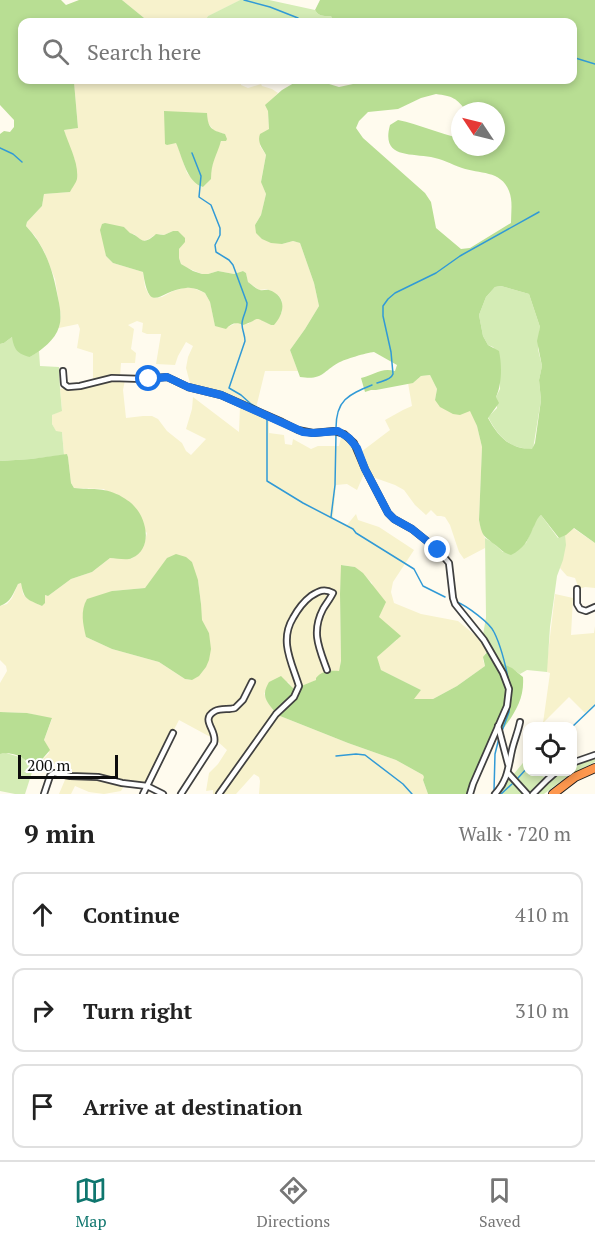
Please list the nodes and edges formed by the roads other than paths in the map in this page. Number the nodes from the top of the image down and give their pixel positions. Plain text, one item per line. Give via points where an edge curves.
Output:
1 (63, 371) dead end
2 (577, 589) dead end
3 (595, 607) edge
4 (327, 670) dead end
5 (252, 682) dead end
6 (520, 722) dead end
7 (498, 726) junction
8 (173, 733) dead end
9 (595, 755) edge
10 (577, 761) edge
11 (595, 768) edge
12 (509, 770) junction
13 (551, 776) edge
14 (513, 778) junction
15 (502, 785) junction
16 (147, 786) junction
17 (44, 794) edge
18 (143, 794) edge
19 (163, 794) edge
20 (181, 794) edge
21 (219, 794) edge
22 (470, 794) edge
23 (495, 794) edge
24 (527, 794) edge
25 (533, 794) edge
26 (553, 794) edge

1 - 7 street via 68,387 112,378 167,377 221,395 298,430 338,431 349,438 388,513 438,550 449,563 455,604 484,640 507,682 509,697
2 - 3 street via 579,608 584,611
4 - 21 street via 316,630 333,593 323,590 304,602 287,630 287,652 299,686 296,694 276,714
5 - 20 street via 235,708 215,711 209,716 216,736 214,743
6 - 12 street
7 - 12 street
7 - 22 street
8 - 16 street
9 - 10 street
11 - 26 highway
12 - 14 street
12 - 15 street
13 - 25 street
14 - 15 street
14 - 24 street
15 - 23 street
16 - 17 street via 58,773 51,774
16 - 18 street
16 - 19 street

